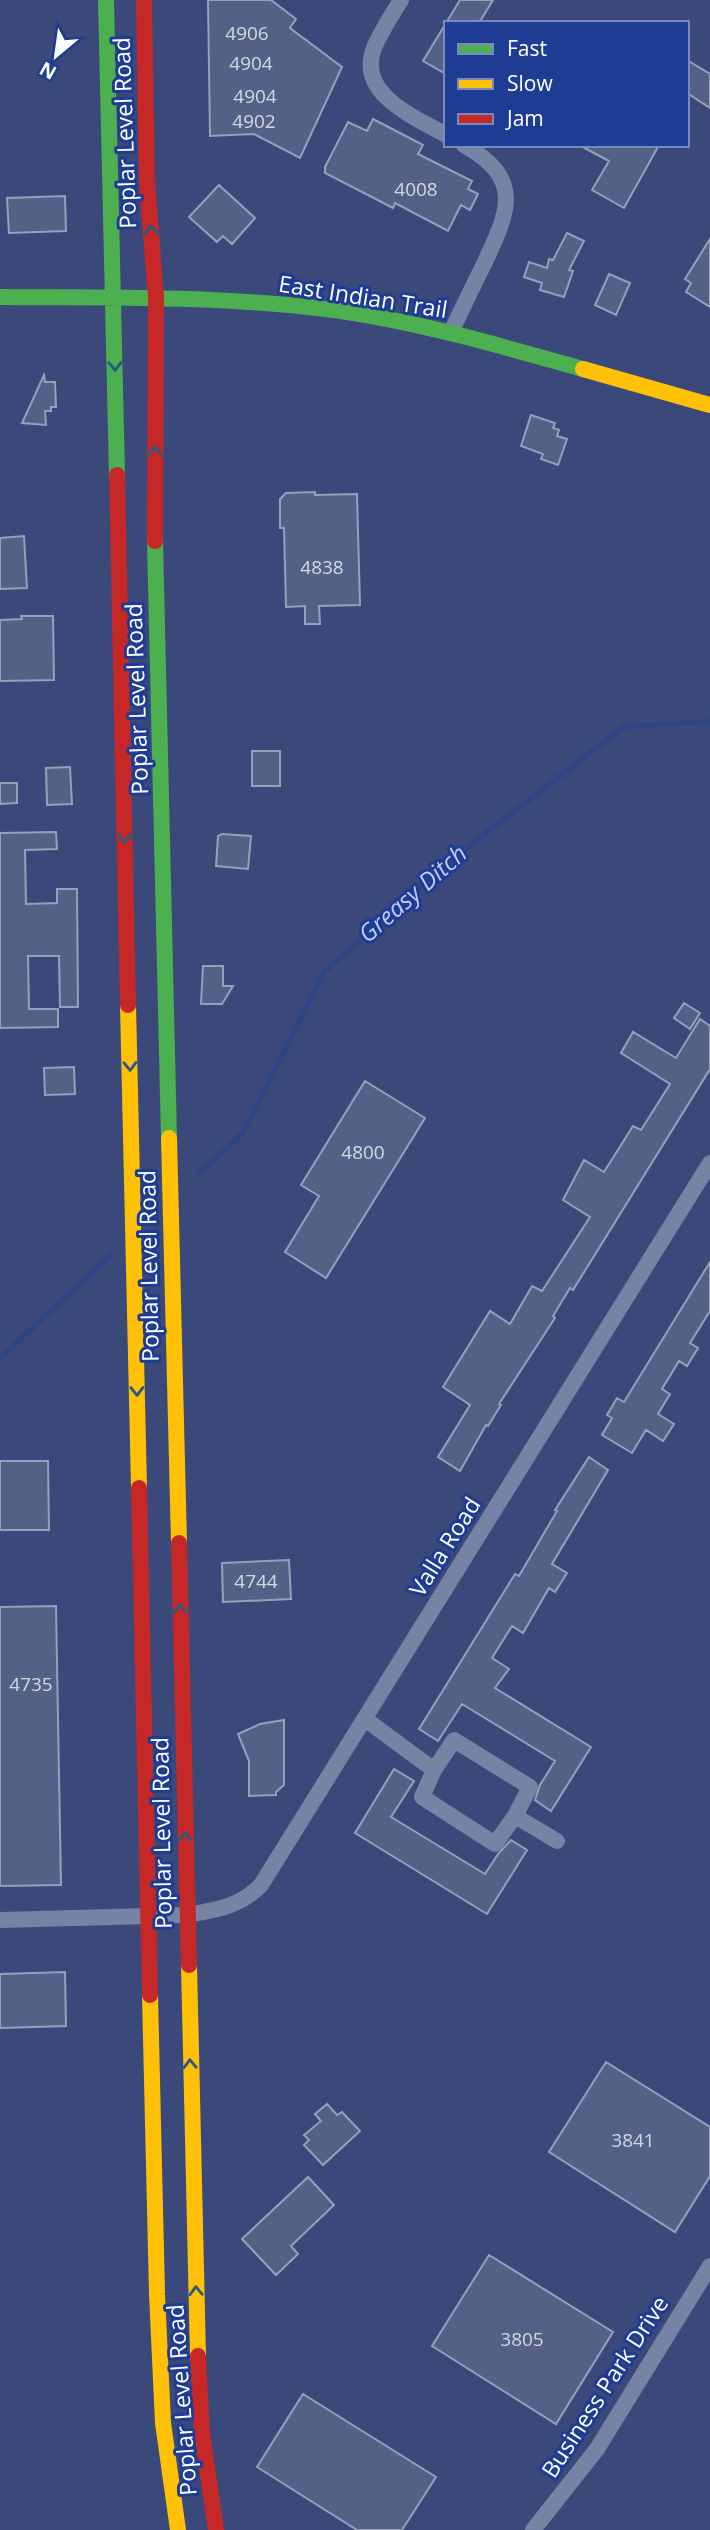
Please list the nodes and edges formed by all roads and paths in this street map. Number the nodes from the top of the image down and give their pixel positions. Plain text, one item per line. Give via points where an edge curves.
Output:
1 (106, 0) edge
2 (144, 0) edge
3 (401, 0) edge
4 (444, 134) edge
5 (468, 147) edge
6 (0, 297) edge
7 (113, 298) junction
8 (156, 298) junction
9 (451, 332) junction
10 (710, 405) edge
11 (710, 1163) edge
12 (365, 1719) junction
13 (434, 1770) junction
14 (515, 1816) junction
15 (557, 1841) dead end
16 (187, 1915) junction
17 (149, 1916) junction
18 (0, 1920) edge
19 (710, 2266) edge
20 (182, 2412) junction
21 (178, 2530) edge
22 (216, 2530) edge
23 (533, 2530) edge

1 - 7 main road, Poplar Level Road
8 -> 2 main road, Poplar Level Road via 147,182
3 - 4 street via 373,50 372,74 387,99
5 - 9 street via 496,169 506,195 505,213
6 - 7 main road, East Indian Trail
7 - 8 main road, East Indian Trail
7 -> 17 main road, Poplar Level Road
8 - 9 main road, East Indian Trail via 364,315
16 -> 8 main road, Poplar Level Road via 155,528
9 - 10 main road, East Indian Trail
11 - 12 street, Valla Road
12 - 13 street
12 - 16 street, Valla Road via 261,1885 239,1903
13 - 14 street via 422,1797 495,1844
13 - 14 street via 454,1740 530,1787
14 - 15 street
16 - 17 street, Valla Road
20 -> 16 main road, Poplar Level Road
17 - 18 street, Valla Road
17 - 20 main road, Poplar Level Road via 157,2294
19 - 23 street, Business Park Drive via 597,2449
20 - 21 main road, Poplar Level Road via 171,2493
20 - 22 main road, Poplar Level Road

